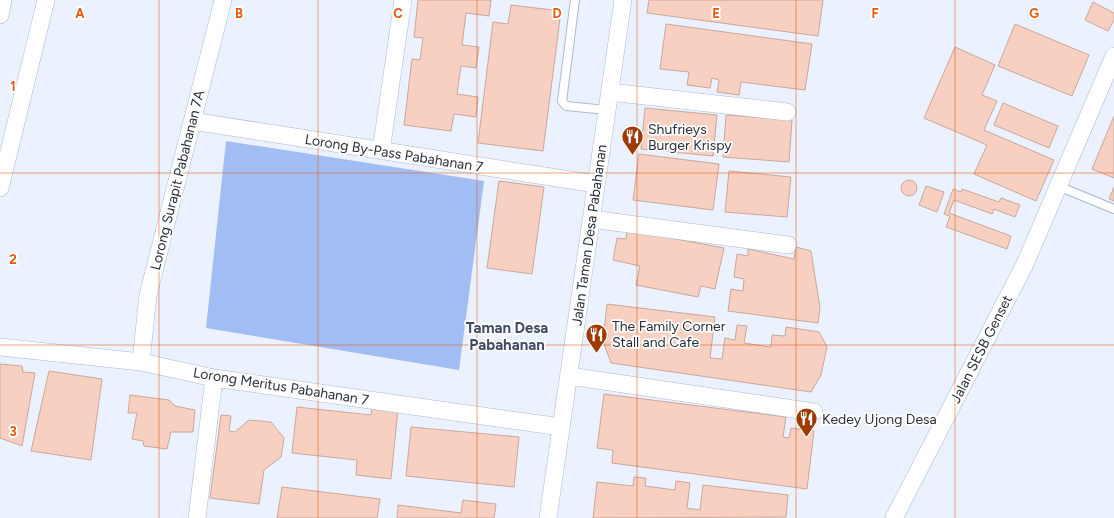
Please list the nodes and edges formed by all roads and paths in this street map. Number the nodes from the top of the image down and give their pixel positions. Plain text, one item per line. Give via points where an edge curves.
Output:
1 (4, 0) edge
2 (46, 0) edge
3 (222, 0) edge
4 (403, 0) edge
5 (575, 0) edge
6 (623, 0) edge
7 (0, 15) edge
8 (1114, 56) edge
9 (610, 92) junction
10 (607, 110) junction
11 (787, 112) dead end
12 (192, 121) junction
13 (381, 151) junction
14 (596, 184) junction
15 (1058, 186) junction
16 (0, 188) edge
17 (1114, 209) edge
18 (591, 219) junction
19 (788, 245) dead end
20 (0, 348) edge
21 (142, 362) junction
22 (569, 376) junction
23 (214, 378) junction
24 (814, 412) dead end
25 (561, 427) junction
26 (198, 518) edge
27 (548, 518) edge
28 (894, 518) edge

1 - 7 street
2 - 16 street
3 - 12 street, Lorong Surapit Pabahanan 7A
4 - 13 street
5 - 10 lane via 562,101 566,106
6 - 9 street, Jalan Taman Desa Pabahanan
8 - 15 street, Jalan SESB Genset
9 - 10 street, Jalan Taman Desa Pabahanan
9 - 11 street
10 - 14 street, Jalan Taman Desa Pabahanan
12 - 13 street, Lorong By-Pass Pabahanan 7
12 - 21 street, Lorong Surapit Pabahanan 7A via 148,295
13 - 14 street, Lorong By-Pass Pabahanan 7
14 - 18 street, Jalan Taman Desa Pabahanan
15 - 17 lane
15 - 28 street, Jalan SESB Genset via 1024,264
18 - 19 street
18 - 22 street, Jalan Taman Desa Pabahanan
20 - 21 street, Lorong Meritus Pabahanan 7
21 - 23 street, Lorong Meritus Pabahanan 7
22 - 24 street
22 - 25 street, Jalan Taman Desa Pabahanan
23 - 25 street, Lorong Meritus Pabahanan 7
23 - 26 street
25 - 27 street, Jalan Taman Desa Pabahanan

